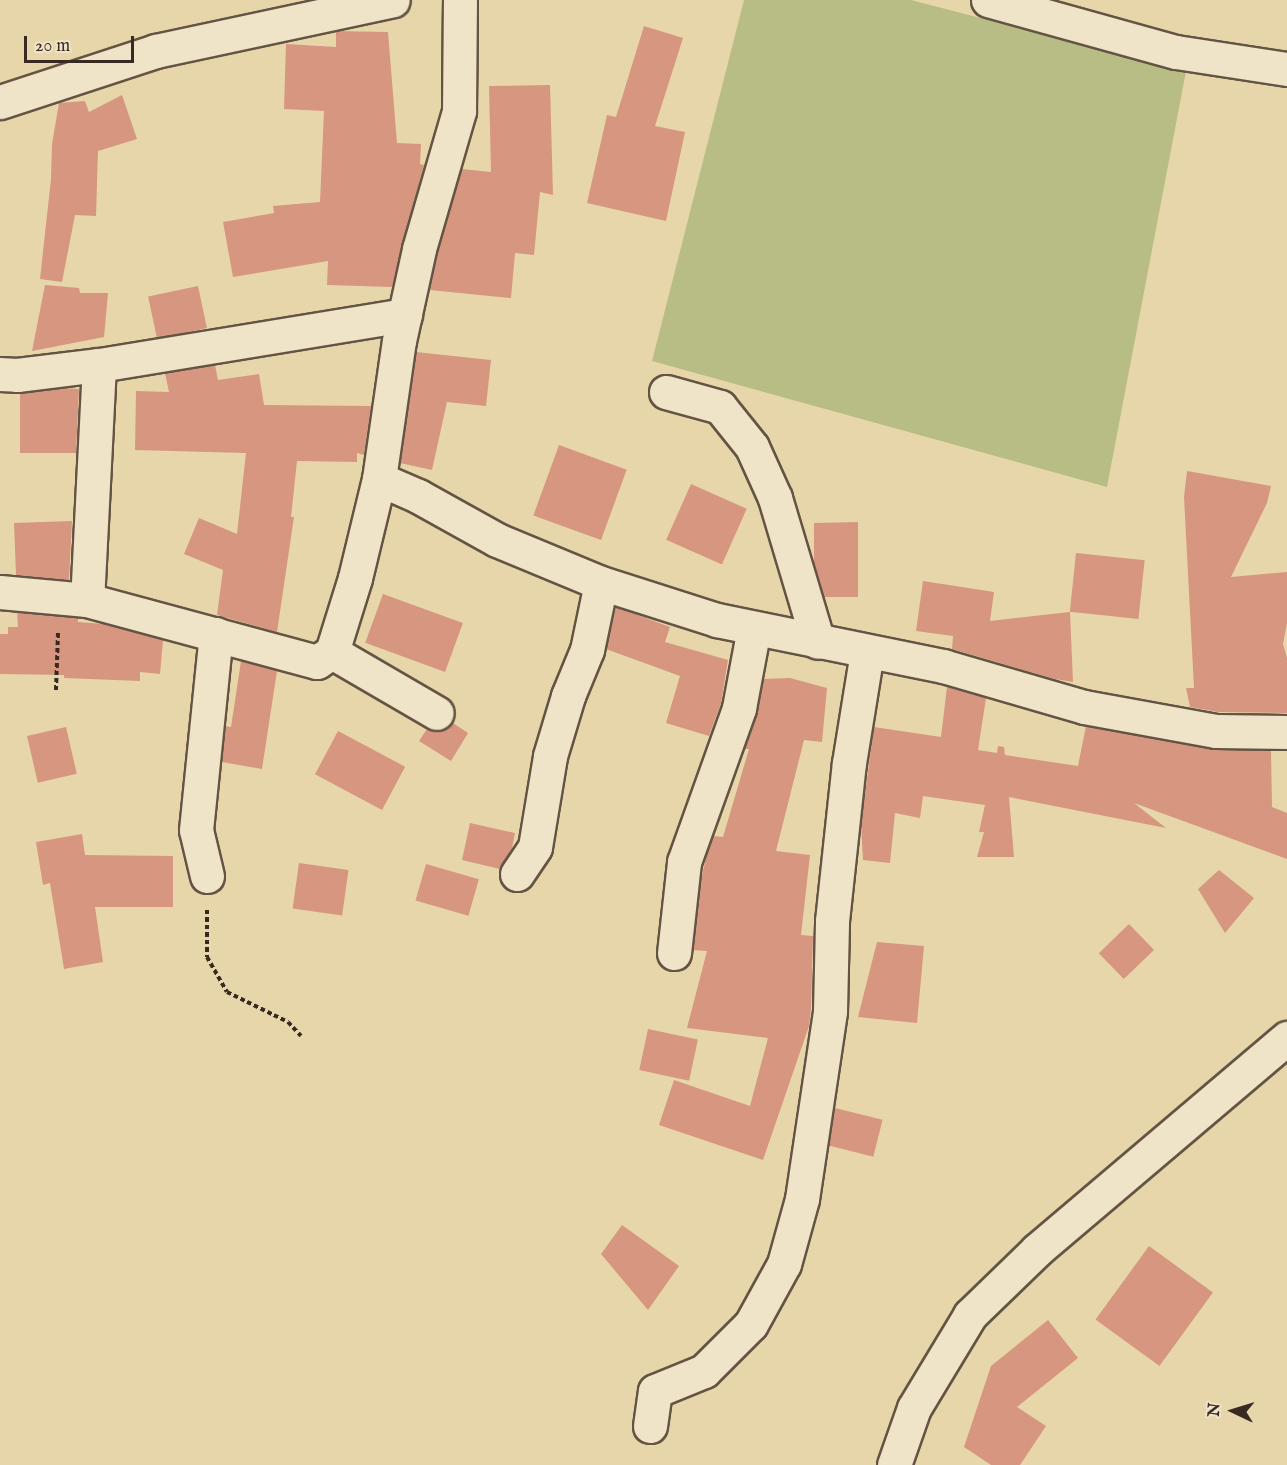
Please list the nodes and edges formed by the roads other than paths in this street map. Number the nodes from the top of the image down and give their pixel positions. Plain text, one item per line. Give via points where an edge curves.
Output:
1 (393, 0) edge
2 (460, 0) edge
3 (988, 0) edge
4 (1287, 69) edge
5 (0, 102) edge
6 (405, 315) junction
7 (99, 365) junction
8 (0, 374) edge
9 (666, 392) dead end
10 (379, 479) junction
11 (601, 583) junction
12 (0, 592) edge
13 (87, 600) junction
14 (754, 628) junction
15 (216, 634) junction
16 (818, 642) junction
17 (867, 651) junction
18 (332, 652) junction
19 (437, 713) dead end
20 (1287, 732) edge
21 (517, 874) dead end
22 (207, 876) road end
23 (674, 953) dead end
24 (1287, 1038) edge
25 (650, 1426) dead end
26 (894, 1465) edge

1 - 5 street via 156,51
2 - 6 street via 459,111 419,249
3 - 4 street via 1176,52
6 - 7 street
6 - 10 street
7 - 8 street
7 - 13 street
9 - 16 street via 720,407 752,447 775,498
10 - 11 street via 497,540
10 - 18 street
11 - 14 street
11 - 21 street via 587,650 550,756 535,847
12 - 13 street
13 - 15 street
14 - 16 street
14 - 23 street via 739,708 684,862
15 - 18 street via 317,663
15 - 22 street via 196,830
16 - 17 street
17 - 20 street via 943,666 1084,707 1216,731
17 - 25 street via 849,764 832,921 830,1011 802,1199 784,1264 752,1324 704,1371 655,1391
18 - 19 street
24 - 26 street via 1037,1250 970,1315 914,1408

